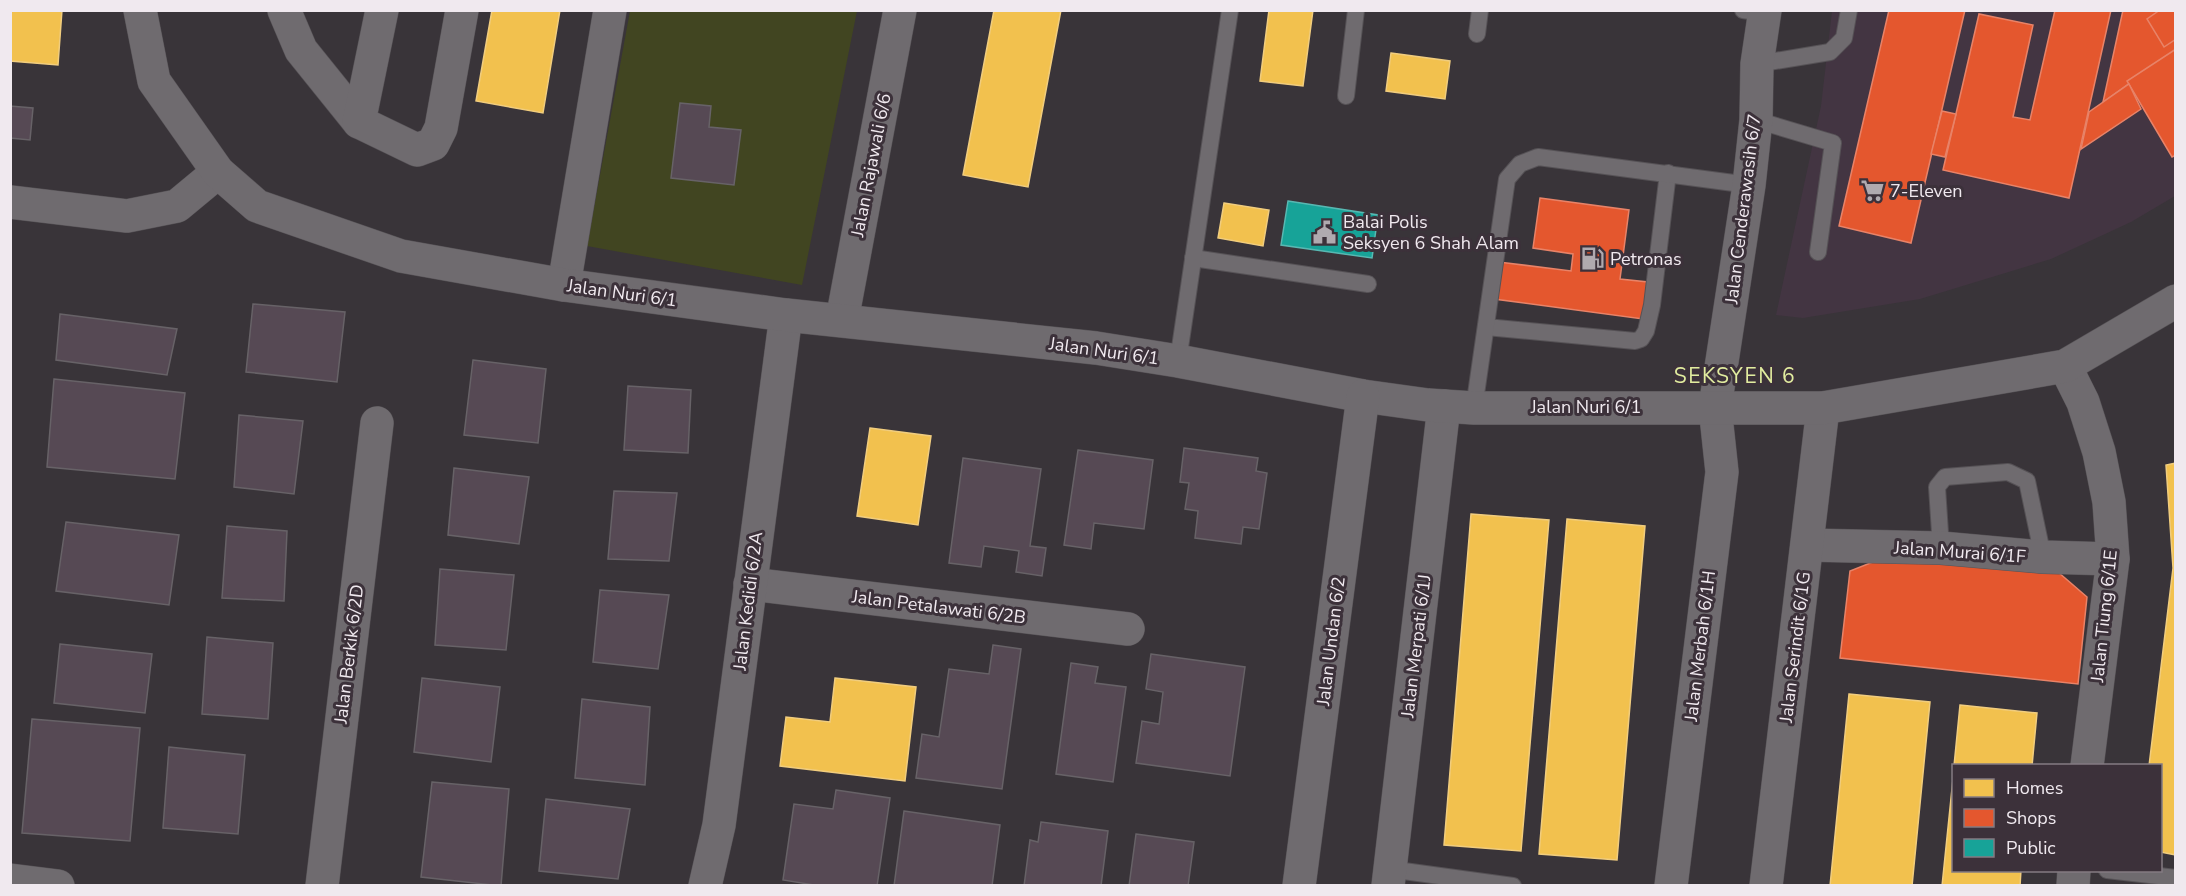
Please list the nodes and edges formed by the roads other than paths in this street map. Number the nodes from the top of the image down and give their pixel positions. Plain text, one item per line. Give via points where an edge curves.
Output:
1 (140, 10) edge
2 (284, 10) edge
3 (382, 10) edge
4 (462, 10) edge
5 (610, 10) edge
6 (900, 10) edge
7 (1230, 10) edge
8 (1356, 10) edge
9 (1480, 10) edge
10 (1849, 10) edge
11 (1757, 11) edge
12 (1477, 34) dead end
13 (1757, 64) junction
14 (1346, 96) dead end
15 (1756, 120) junction
16 (359, 122) junction
17 (218, 172) junction
18 (1668, 173) junction
19 (1749, 185) junction
20 (10, 202) edge
21 (1818, 252) dead end
22 (1192, 258) junction
23 (1368, 284) dead end
24 (564, 285) junction
25 (2175, 301) edge
26 (786, 315) junction
27 (843, 320) junction
28 (1486, 327) junction
29 (1178, 361) junction
30 (2064, 366) junction
31 (1363, 396) junction
32 (1459, 407) junction
33 (1715, 407) junction
34 (1823, 408) junction
35 (377, 423) dead end
36 (1807, 545) junction
37 (1941, 548) junction
38 (2043, 557) junction
39 (2113, 559) junction
40 (750, 584) junction
41 (1128, 629) dead end
42 (2087, 764) edge
43 (2124, 872) edge
44 (1388, 877) edge
45 (2175, 878) edge
46 (10, 880) edge
47 (58, 885) edge
48 (322, 885) edge
49 (705, 885) edge
50 (1299, 885) edge
51 (1513, 885) edge
52 (1671, 885) edge
53 (1766, 885) edge

1 - 17 street, Jalan Nuri 6/1 via 154,81
2 - 16 street via 301,50
3 - 16 street
4 - 16 street via 441,128 434,144 417,150
5 - 24 street
6 - 27 street, Jalan Rajawali 6/6
7 - 22 lane
8 - 14 lane
9 - 12 lane
10 - 13 lane via 1844,38 1830,52
11 - 13 street, Jalan Cenderawasih 6/7
13 - 15 street, Jalan Cenderawasih 6/7
15 - 19 street, Jalan Cenderawasih 6/7
15 - 21 lane via 1833,143
17 - 20 street via 177,206 127,216
17 - 24 street, Jalan Nuri 6/1 via 257,206 401,256
18 - 19 lane
18 - 28 lane via 1538,157 1520,164 1508,178
18 - 28 lane via 1652,305 1641,339
19 - 33 street, Jalan Cenderawasih 6/7
22 - 23 lane
22 - 29 lane
24 - 26 street, Jalan Nuri 6/1
25 - 30 street, Jalan Nuri 6/1
26 - 27 street, Jalan Nuri 6/1
26 - 40 street, Jalan Kedidi 6/2A
27 - 29 street, Jalan Nuri 6/1
28 - 32 lane
29 - 31 street, Jalan Nuri 6/1
30 - 34 street, Jalan Nuri 6/1
30 - 39 street, Jalan Tiung 6/1E via 2083,402 2099,452 2109,502
31 - 32 street, Jalan Nuri 6/1
31 - 50 street, Jalan Undan 6/2
32 - 33 street, Jalan Nuri 6/1
32 - 44 street, Jalan Merpati 6/1J
33 - 34 street, Jalan Nuri 6/1
33 - 52 street, Jalan Merbah 6/1H via 1722,472
34 - 36 street, Jalan Serindit 6/1G
35 - 48 street, Jalan Berkik 6/2D
36 - 37 street, Jalan Murai 6/1F
36 - 53 street, Jalan Serindit 6/1G
37 - 38 street, Jalan Murai 6/1F
37 - 38 lane via 1937,488 1945,477 2008,472 2027,481
38 - 39 street, Jalan Murai 6/1F
39 - 42 street, Jalan Tiung 6/1E
40 - 41 street, Jalan Petalawati 6/2B
40 - 49 street, Jalan Kedidi 6/2A via 719,825
43 - 45 lane
44 - 51 lane
46 - 47 street

